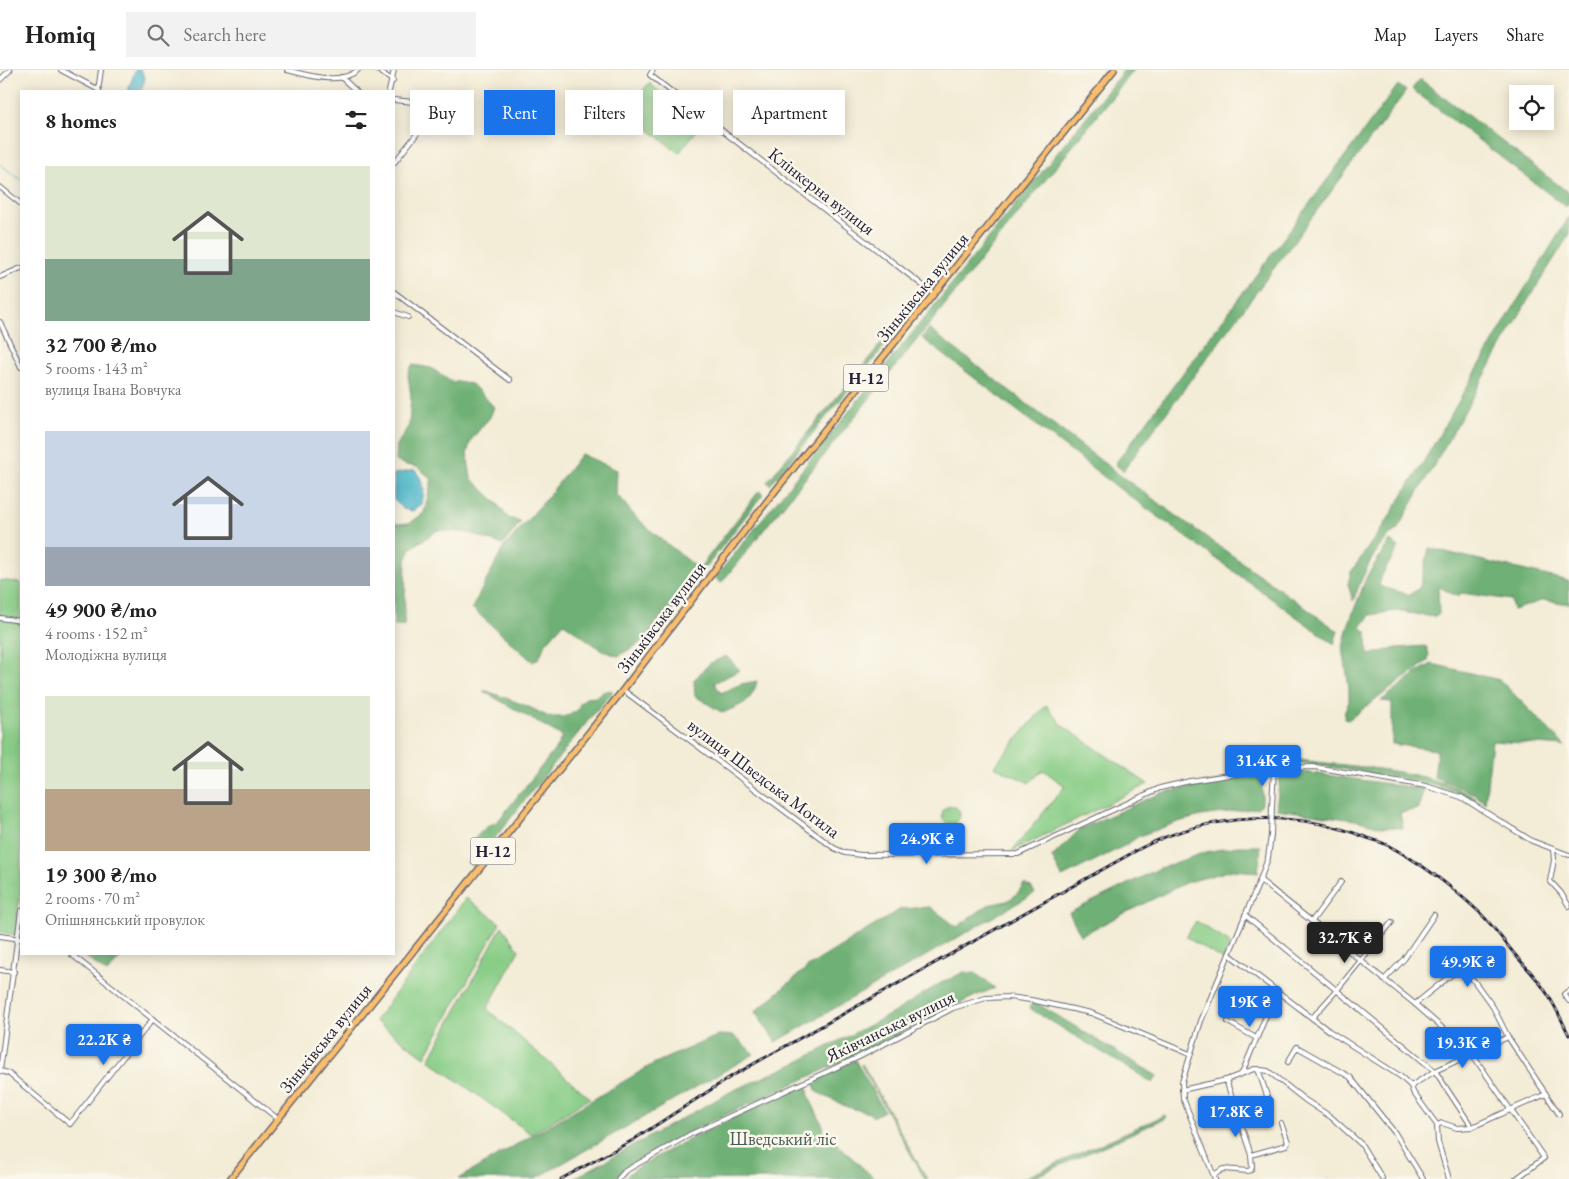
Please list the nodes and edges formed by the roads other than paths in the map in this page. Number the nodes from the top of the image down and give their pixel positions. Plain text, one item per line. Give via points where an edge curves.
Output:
1 (10, 70) edge
2 (61, 70) edge
3 (102, 70) edge
4 (287, 70) edge
5 (312, 70) edge
6 (358, 70) edge
7 (378, 70) edge
8 (394, 70) edge
9 (653, 70) edge
10 (1114, 70) edge
11 (310, 76) junction
12 (341, 77) junction
13 (0, 80) edge
14 (393, 81) junction
15 (97, 90) edge
16 (99, 90) edge
17 (355, 90) edge
18 (389, 90) edge
19 (395, 100) edge
20 (410, 102) edge
21 (416, 135) edge
22 (395, 162) edge
23 (0, 187) edge
24 (20, 203) edge
25 (20, 268) edge
26 (0, 277) edge
27 (395, 293) edge
28 (934, 294) junction
29 (395, 312) edge
30 (408, 317) dead end
31 (0, 322) edge
32 (20, 364) edge
33 (510, 380) dead end
34 (0, 618) edge
35 (20, 621) edge
36 (623, 690) junction
37 (1274, 768) junction
38 (1553, 849) junction
39 (1569, 855) edge
40 (1260, 880) junction
41 (1341, 882) dead end
42 (1569, 906) edge
43 (1245, 915) junction
44 (1434, 915) dead end
45 (1312, 922) junction
46 (1392, 922) dead end
47 (0, 936) edge
48 (20, 938) edge
49 (1229, 954) junction
50 (72, 955) edge
51 (1359, 961) junction
52 (0, 970) edge
53 (14, 972) junction
54 (1384, 980) junction
55 (1277, 990) junction
56 (1337, 990) junction
57 (1569, 990) edge
58 (1569, 1001) edge
59 (1415, 1004) junction
60 (1312, 1018) junction
61 (153, 1019) junction
62 (1228, 1022) dead end
63 (1508, 1037) junction
64 (1256, 1038) junction
65 (1190, 1054) junction
66 (1472, 1054) junction
67 (1288, 1062) dead end
68 (1258, 1069) junction
69 (0, 1071) edge
70 (1435, 1071) junction
71 (1242, 1074) junction
72 (1226, 1080) junction
73 (1411, 1086) junction
74 (1182, 1090) junction
75 (1546, 1094) junction
76 (1269, 1102) dead end
77 (1511, 1109) junction
78 (1559, 1114) dead end
79 (278, 1119) junction
80 (1281, 1124) dead end
81 (1437, 1125) junction
82 (1472, 1127) junction
83 (1251, 1155) junction
84 (1215, 1177) edge
85 (1382, 1178) edge
86 (230, 1179) edge
87 (618, 1179) edge
88 (1423, 1179) edge
89 (1449, 1179) edge
90 (1516, 1179) edge

1 - 13 street
2 - 15 street
3 - 16 street
4 - 11 street
5 - 11 street
6 - 12 street
7 - 14 street
8 - 14 street
9 - 28 street, Клінкерна вулиця via 650,75
10 - 28 main road, Зіньківська вулиця / Н-12
11 - 12 street
12 - 17 street
14 - 18 street
19 - 20 street
21 - 22 street
23 - 24 street
25 - 26 street
27 - 33 street
28 - 36 main road, Зіньківська вулиця / Н-12 via 768,500
29 - 30 street
31 - 32 street
34 - 35 street
36 - 37 street, вулиця Шведська Могила via 834,848 862,856 1018,854 1160,788
36 - 79 main road, Зіньківська вулиця / Н-12
37 - 38 street, вулиця Шведська Могила via 1315,767 1426,786 1461,797 1532,841
37 - 40 street, bridge via 1271,835 1268,858
38 - 39 street, вулиця Шведська Могила
38 - 42 street via 1550,881
40 - 43 street
40 - 45 street
41 - 45 street
43 - 49 street
43 - 56 street
44 - 54 street via 1404,959
45 - 51 street
46 - 51 street
47 - 48 street
48 - 53 street
49 - 55 street
49 - 65 street
50 - 61 street
51 - 54 street
51 - 56 street
52 - 53 street
53 - 69 street
54 - 59 street
55 - 60 street
55 - 64 street
56 - 60 street
56 - 70 street
57 - 58 street via 1564,994
59 - 63 street via 1461,967 1493,1007
59 - 66 street
60 - 73 street
61 - 69 street via 70,1124 8,1073
61 - 79 street
62 - 64 street
63 - 66 street
63 - 75 street
64 - 71 street
65 - 74 street
65 - 87 street, Яківчанська вулиця via 1091,1013 1030,1000 986,998 953,1008 859,1056 691,1134 625,1171
66 - 70 street
66 - 77 street
67 - 88 street via 1297,1047 1350,1077 1395,1133
68 - 71 street
68 - 76 street
68 - 85 street via 1268,1071 1331,1117 1361,1144
70 - 73 street
70 - 82 street
71 - 72 street
72 - 74 street
72 - 83 street
73 - 81 street
74 - 84 street via 1187,1111
75 - 77 street
75 - 78 street
77 - 82 street
77 - 90 street via 1544,1158
79 - 86 main road, Зіньківська вулиця / Н-12
80 - 83 street via 1288,1142 1286,1145
81 - 82 street
81 - 89 street via 1438,1142
83 - 84 street via 1251,1170 1223,1169

